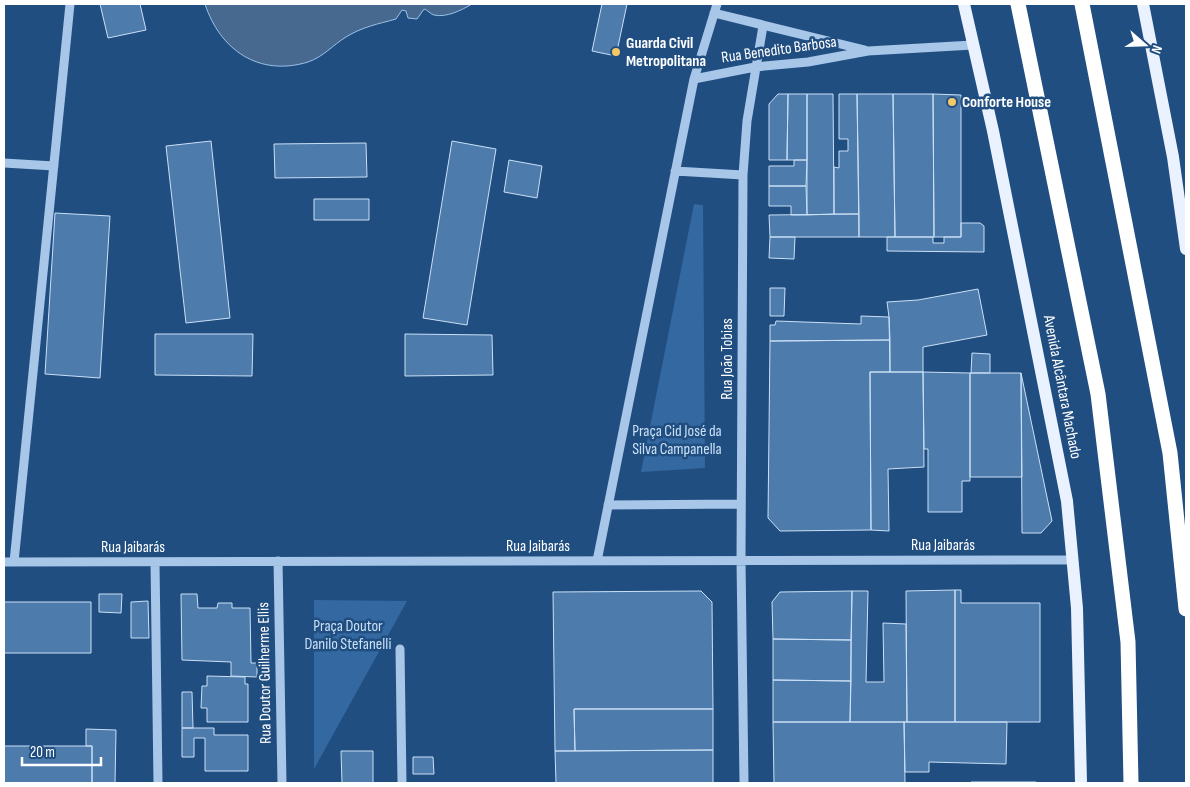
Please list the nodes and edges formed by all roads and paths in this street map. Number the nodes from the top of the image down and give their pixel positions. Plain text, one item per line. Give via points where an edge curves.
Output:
1 (70, 4) edge
2 (717, 4) edge
3 (964, 4) edge
4 (1018, 4) edge
5 (1082, 4) edge
6 (1143, 4) edge
7 (714, 13) junction
8 (763, 26) junction
9 (973, 45) junction
10 (868, 51) junction
11 (755, 67) junction
12 (694, 79) junction
13 (4, 163) edge
14 (54, 166) junction
15 (675, 171) junction
16 (743, 175) junction
17 (1186, 249) edge
18 (741, 504) junction
19 (608, 505) junction
20 (741, 560) junction
21 (1073, 560) junction
22 (278, 561) junction
23 (597, 561) junction
24 (4, 562) edge
25 (14, 562) junction
26 (154, 562) junction
27 (1186, 609) edge
28 (400, 649) dead end
29 (158, 783) edge
30 (282, 783) edge
31 (402, 783) edge
32 (744, 783) edge
33 (1081, 783) edge
34 (1131, 783) edge

1 - 14 street
2 - 7 street
3 - 9 main road, Avenida Alcântara Machado
4 - 34 highway, Avenida Alcântara Machado via 1098,394 1128,642
5 - 27 highway via 1170,453
6 - 17 main road via 1173,157
7 - 8 street, Rua Benedito Barbosa
7 - 12 street
8 - 10 street, Rua Benedito Barbosa
8 - 11 street, Rua João Tobias
9 - 10 street, Rua Benedito Barbosa
9 - 21 main road, Avenida Alcântara Machado via 1062,474
10 - 11 street, Rua Benedito Barbosa
11 - 12 street, Rua Benedito Barbosa
11 - 16 street, Rua João Tobias
12 - 15 street
13 - 14 street
14 - 25 street
15 - 16 street
15 - 19 street
16 - 18 street, Rua João Tobias
18 - 19 street
18 - 20 street, Rua João Tobias
19 - 23 street
20 - 21 street, Rua Jaibarás
20 - 23 street, Rua Jaibarás
20 - 32 street, Rua João Tobias
21 - 33 main road, Avenida Alcântara Machado
22 - 23 street, Rua Jaibarás
22 - 26 street, Rua Jaibarás
22 - 30 street, Rua Doutor Guilherme Ellis
24 - 25 street, Rua Jaibarás
25 - 26 street, Rua Jaibarás
26 - 29 street
28 - 31 street

